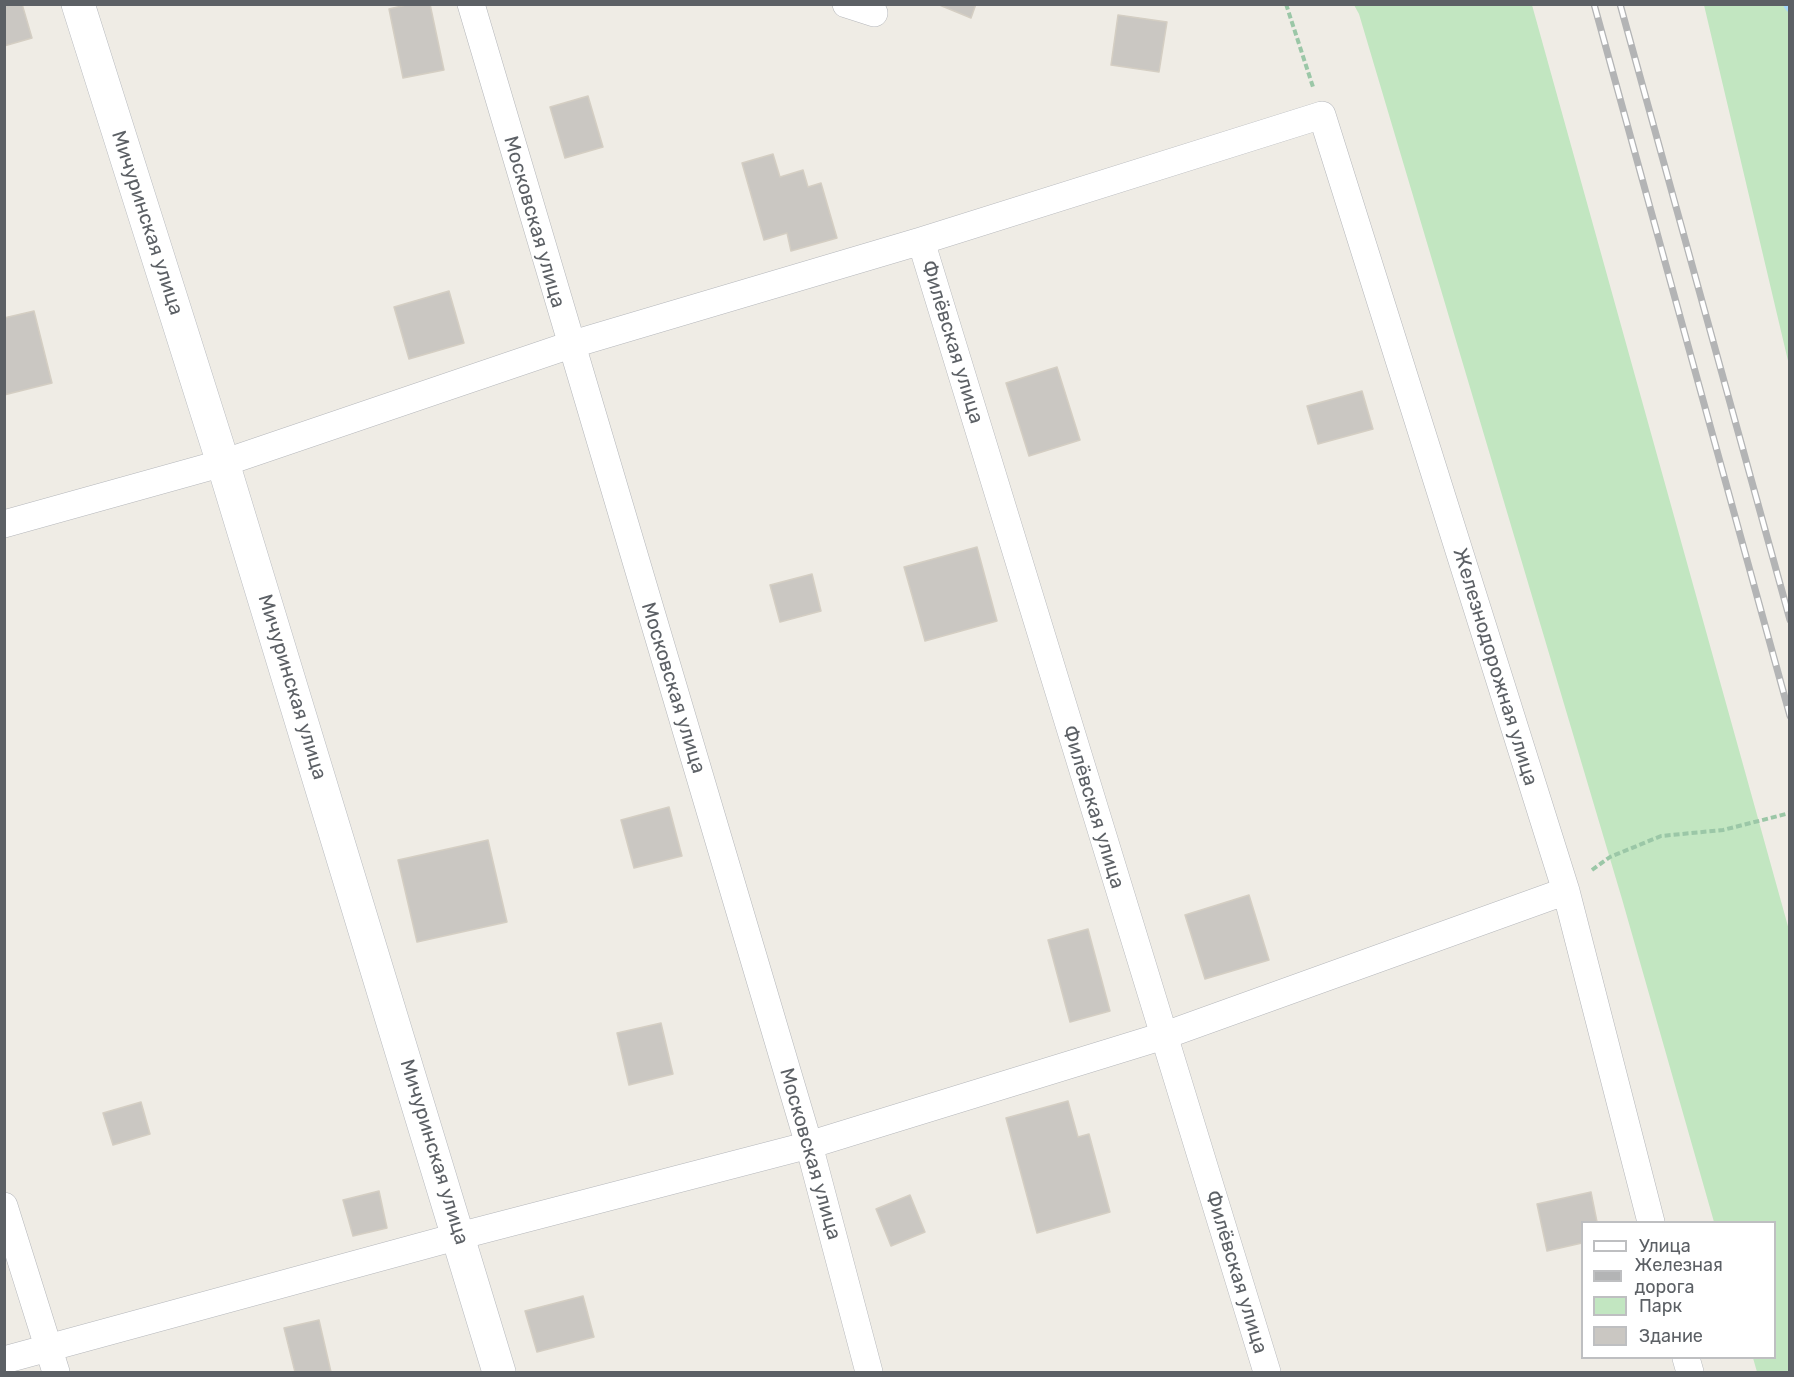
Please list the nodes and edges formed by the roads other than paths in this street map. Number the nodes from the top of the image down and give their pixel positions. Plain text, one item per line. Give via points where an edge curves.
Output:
1 (78, 4) edge
2 (471, 4) edge
3 (846, 4) edge
4 (874, 13) dead end
5 (921, 242) junction
6 (570, 345) junction
7 (223, 463) junction
8 (4, 524) edge
9 (1566, 891) junction
10 (1163, 1036) junction
11 (809, 1146) junction
12 (4, 1206) edge
13 (1651, 1221) edge
14 (459, 1236) junction
15 (4, 1360) edge
16 (53, 1360) edge
17 (498, 1372) edge
18 (869, 1372) edge
19 (1267, 1372) edge

1 - 7 street, Мичуринская улица
2 - 6 street, Московская улица
3 - 4 street
5 - 6 street
5 - 9 street, Железнодорожная улица via 1322,115
5 - 10 street, Филёвская улица
6 - 7 street
6 - 11 street, Московская улица
7 - 8 street
7 - 14 street, Мичуринская улица
9 - 10 street
9 - 13 street, Железнодорожная улица
10 - 11 street
10 - 19 street, Филёвская улица
11 - 14 street
11 - 18 street, Московская улица
12 - 16 street
14 - 16 street
14 - 17 street, Мичуринская улица
15 - 16 street

